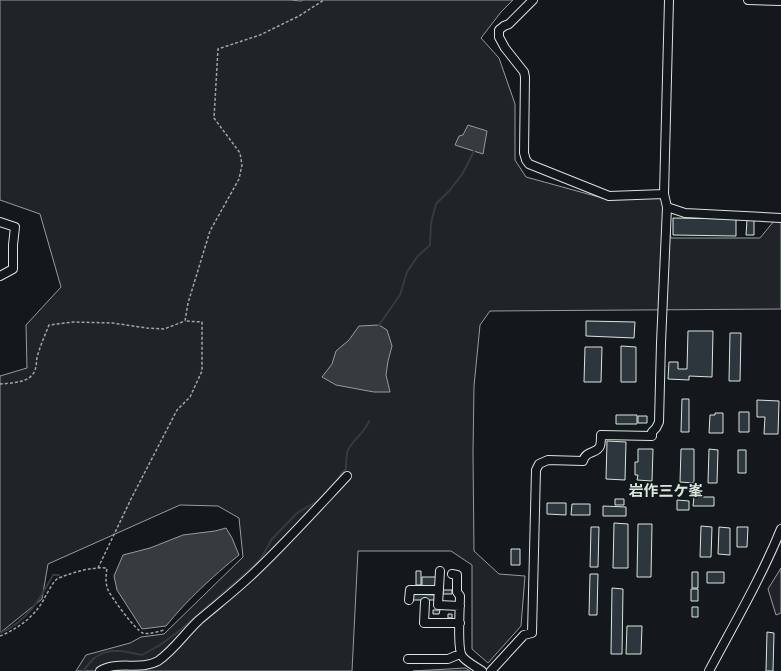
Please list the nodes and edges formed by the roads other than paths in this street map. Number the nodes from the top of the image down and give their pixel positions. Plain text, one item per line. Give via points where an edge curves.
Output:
1 (533, 0) edge
2 (669, 0) edge
3 (748, 0) edge
4 (781, 2) edge
5 (664, 194) junction
6 (667, 207) junction
7 (781, 218) edge
8 (0, 222) edge
9 (0, 276) edge
10 (347, 476) dead end
11 (781, 528) edge
12 (440, 571) dead end
13 (452, 574) dead end
14 (439, 590) junction
15 (409, 600) dead end
16 (425, 602) dead end
17 (460, 606) junction
18 (460, 623) junction
19 (460, 654) junction
20 (408, 659) dead end
21 (100, 671) edge
22 (482, 671) edge
23 (491, 671) edge
24 (709, 671) edge

1 - 5 street via 509,24 499,30 499,37 505,48 524,72 524,153 528,164 609,196
2 - 5 street
3 - 4 street
5 - 6 street
6 - 7 street via 685,213
6 - 23 street via 656,428 652,436 601,436 600,446 587,454 583,461 548,460 539,464 536,470 532,633 524,635
8 - 9 street via 15,227 13,269
10 - 21 street via 259,568 159,660 147,665 115,666
11 - 24 street via 755,585
12 - 14 street
13 - 17 street via 457,575
14 - 15 street via 410,590
14 - 17 street via 438,605
16 - 18 street via 424,623
17 - 18 street
18 - 19 street
19 - 20 street via 448,659
19 - 22 street

